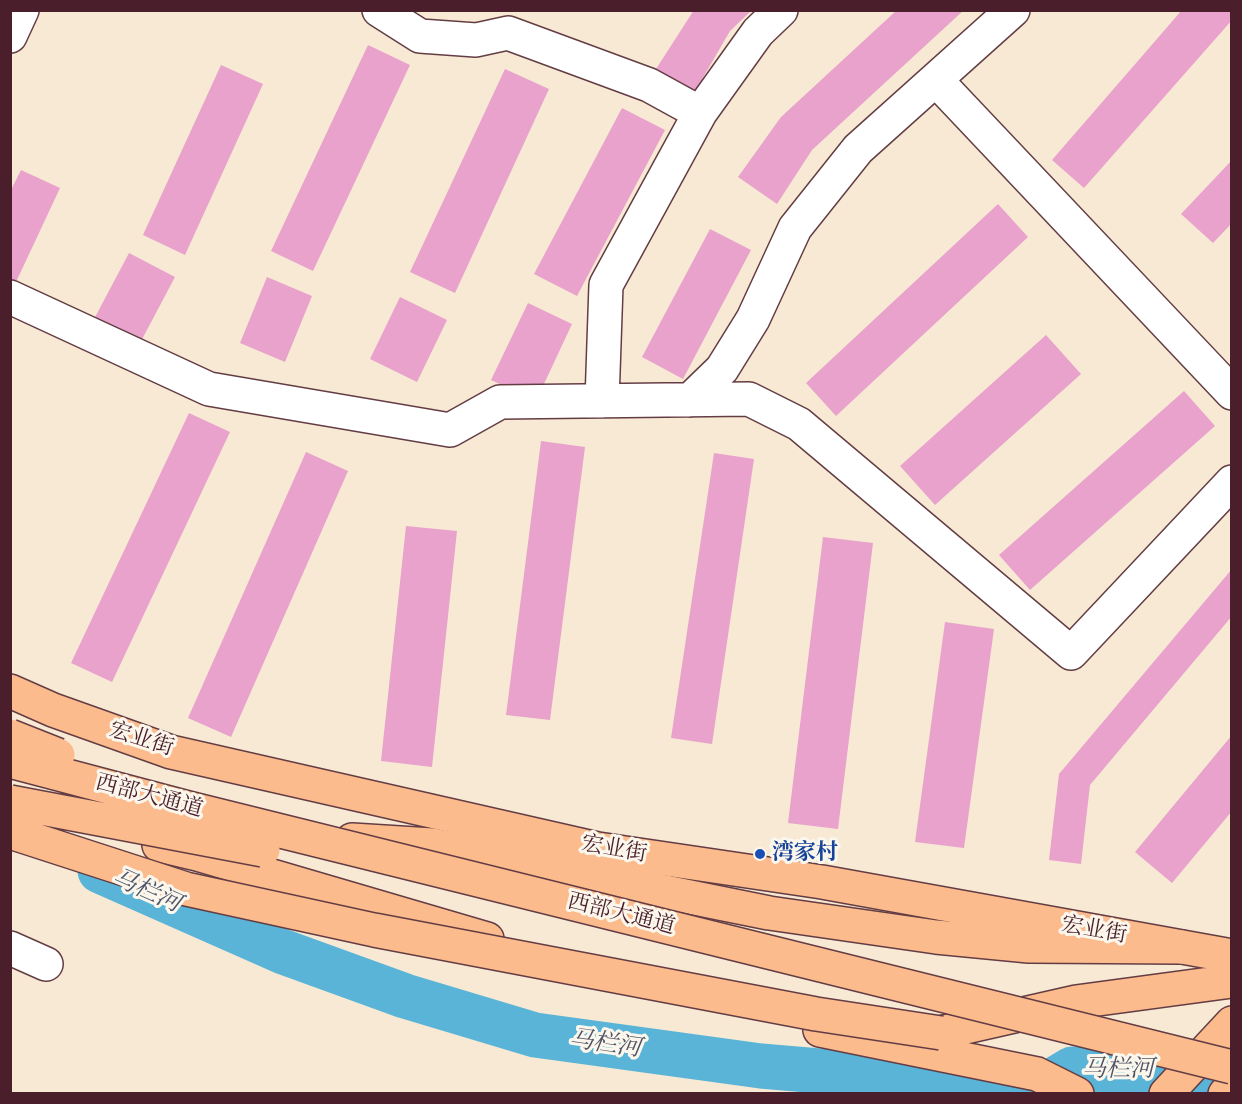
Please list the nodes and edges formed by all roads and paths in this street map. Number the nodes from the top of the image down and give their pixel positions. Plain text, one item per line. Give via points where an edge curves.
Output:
1 (22, 10) edge
2 (378, 10) edge
3 (781, 10) edge
4 (1013, 10) edge
5 (510, 22) edge
6 (10, 36) edge
7 (936, 80) junction
8 (700, 113) junction
9 (10, 297) edge
10 (1232, 393) edge
11 (690, 400) junction
12 (602, 401) junction
13 (1232, 482) edge
14 (10, 691) edge
15 (53, 710) junction
16 (10, 736) edge
17 (10, 761) edge
18 (10, 803) edge
19 (188, 808) junction
20 (10, 812) edge
21 (10, 832) edge
22 (304, 836) junction
23 (1180, 947) junction
24 (10, 948) edge
25 (1232, 956) edge
26 (46, 964) dead end
27 (1232, 981) edge
28 (1232, 1023) edge
29 (941, 1033) junction
30 (894, 1044) junction
31 (1232, 1067) edge
32 (1232, 1088) edge
33 (1077, 1094) edge
34 (1166, 1094) edge
35 (1225, 1094) edge

1 - 6 street
2 - 5 street via 420,36 476,40
3 - 8 street via 758,32
4 - 7 street
5 - 8 street
7 - 10 street
7 - 11 street via 858,149 795,228 753,319 722,369
8 - 12 street via 606,285
9 - 12 street via 208,389 450,430 500,402
11 - 12 street
11 - 13 street via 749,399 799,424 1071,652
14 - 15 main road, 宏业街
15 - 18 main road via 63,729 65,747 60,766 33,797
15 - 23 main road, 宏业街 via 171,752 598,849 822,882
16 - 19 main road, bridge
17 - 19 main road, 西部大通道, bridge
18 - 32 main road, 西部大通道, bridge via 228,841
19 - 22 main road, 西部大通道, bridge
20 - 30 main road via 197,854 724,1012
21 - 29 main road, bridge via 186,889 352,925 816,1014
22 - 23 main road, bridge via 432,845 769,913 936,937 1029,946
22 - 31 main road, 西部大通道, bridge
23 - 25 main road, 宏业街
24 - 26 street
27 - 29 main road, bridge via 1076,1002
28 - 34 main road
29 - 30 main road
30 - 33 main road via 1037,1074
32 - 35 main road

